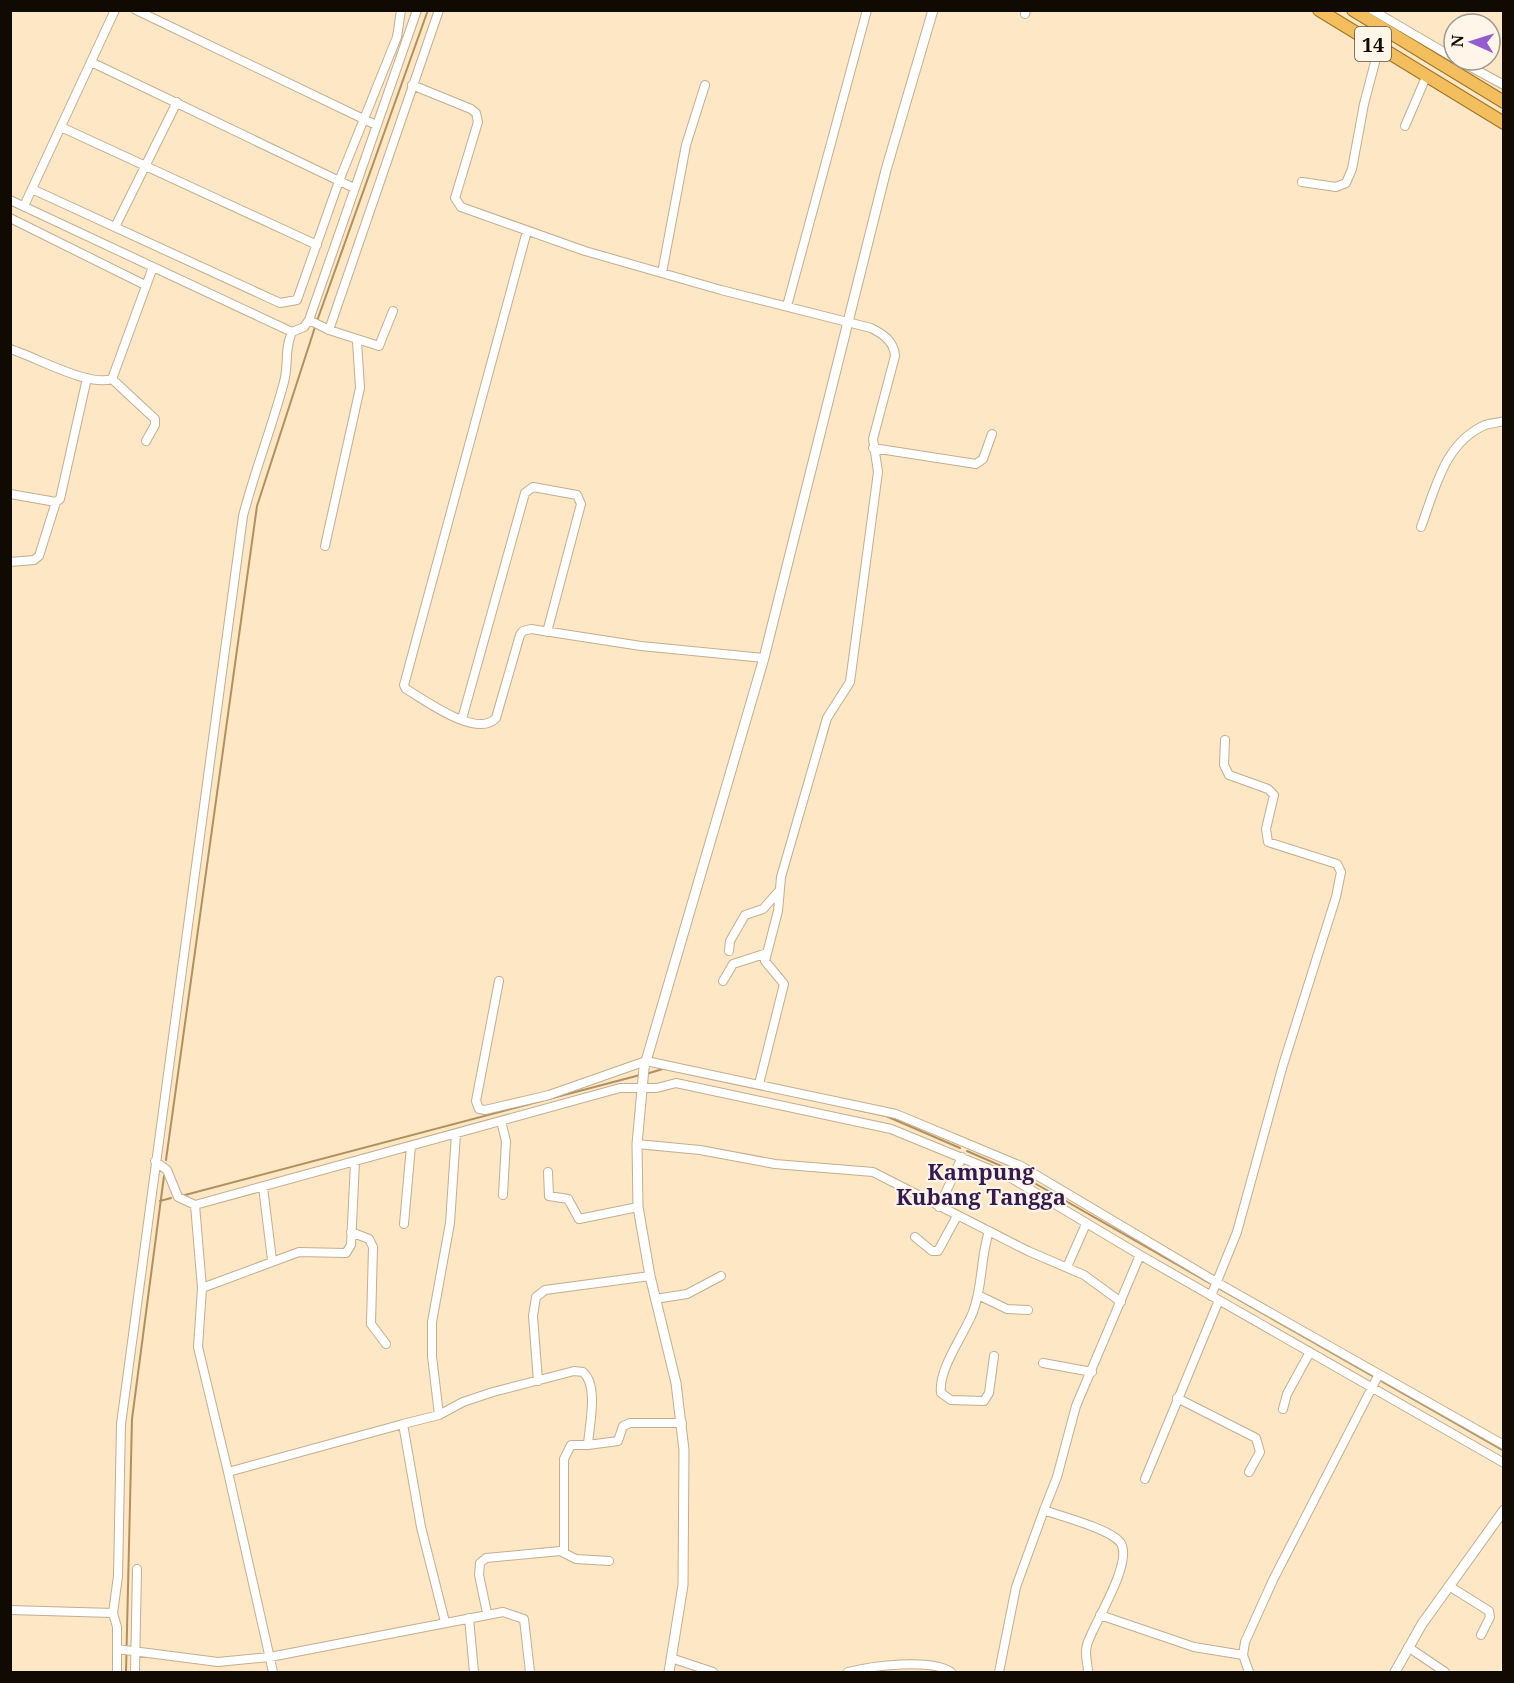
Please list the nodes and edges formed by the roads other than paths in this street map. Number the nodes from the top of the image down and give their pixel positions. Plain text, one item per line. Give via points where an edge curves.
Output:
1 (115, 10) edge
2 (136, 10) edge
3 (401, 10) edge
4 (417, 10) edge
5 (439, 10) edge
6 (867, 10) edge
7 (933, 10) edge
8 (1318, 10) edge
9 (1353, 10) edge
10 (1374, 14) edge
11 (1414, 42) junction
12 (1378, 47) junction
13 (1442, 53) edge
14 (91, 62) junction
15 (1471, 74) junction
16 (1426, 78) junction
17 (705, 85) dead end
18 (1503, 85) edge
19 (412, 86) junction
20 (177, 102) junction
21 (1503, 102) edge
22 (365, 120) junction
23 (1503, 123) edge
24 (376, 125) junction
25 (1405, 126) dead end
26 (61, 127) junction
27 (146, 165) junction
28 (339, 180) junction
29 (1302, 182) dead end
30 (354, 188) junction
31 (32, 189) junction
32 (10, 200) edge
33 (24, 206) junction
34 (10, 218) edge
35 (116, 227) junction
36 (527, 231) junction
37 (317, 245) junction
38 (153, 267) junction
39 (662, 273) junction
40 (145, 285) junction
41 (787, 306) junction
42 (393, 311) dead end
43 (848, 320) junction
44 (311, 321) junction
45 (326, 329) junction
46 (292, 332) junction
47 (357, 341) junction
48 (10, 349) edge
49 (87, 378) junction
50 (112, 379) junction
51 (1503, 421) edge
52 (992, 434) dead end
53 (146, 441) dead end
54 (873, 448) junction
55 (10, 494) edge
56 (56, 502) junction
57 (1421, 527) dead end
58 (325, 546) dead end
59 (10, 562) edge
60 (547, 632) junction
61 (764, 658) junction
62 (462, 719) junction
63 (1225, 740) dead end
64 (780, 890) junction
65 (729, 951) dead end
66 (767, 953) junction
67 (499, 981) dead end
68 (723, 981) dead end
69 (645, 1064) junction
70 (759, 1084) junction
71 (642, 1085) junction
72 (501, 1121) junction
73 (456, 1134) junction
74 (637, 1144) junction
75 (411, 1146) junction
76 (962, 1156) junction
77 (156, 1161) junction
78 (355, 1162) junction
79 (1021, 1166) junction
80 (548, 1172) dead end
81 (263, 1187) junction
82 (1029, 1187) junction
83 (503, 1195) dead end
84 (195, 1205) junction
85 (638, 1207) junction
86 (939, 1207) junction
87 (957, 1216) junction
88 (404, 1224) dead end
89 (1086, 1224) junction
90 (989, 1231) junction
91 (351, 1232) junction
92 (915, 1237) dead end
93 (1140, 1255) junction
94 (272, 1260) junction
95 (1067, 1267) junction
96 (650, 1276) junction
97 (722, 1276) dead end
98 (202, 1288) junction
99 (1216, 1292) junction
100 (978, 1295) junction
101 (655, 1299) junction
102 (1121, 1302) junction
103 (1028, 1310) dead end
104 (386, 1344) dead end
105 (1310, 1353) junction
106 (994, 1356) dead end
107 (1043, 1363) dead end
108 (1092, 1372) junction
109 (538, 1381) junction
110 (1376, 1381) junction
111 (1177, 1398) junction
112 (1282, 1409) dead end
113 (439, 1415) junction
114 (682, 1423) junction
115 (403, 1424) junction
116 (588, 1444) junction
117 (1503, 1445) edge
118 (1503, 1463) edge
119 (228, 1472) junction
120 (1249, 1472) dead end
121 (1145, 1479) dead end
122 (1044, 1510) junction
123 (1503, 1510) edge
124 (564, 1551) junction
125 (609, 1561) dead end
126 (137, 1569) dead end
127 (1449, 1586) junction
128 (10, 1610) edge
129 (113, 1613) junction
130 (487, 1613) junction
131 (1100, 1615) junction
132 (469, 1618) junction
133 (445, 1622) junction
134 (1480, 1635) dead end
135 (1408, 1647) junction
136 (117, 1649) junction
137 (135, 1652) junction
138 (1243, 1655) junction
139 (270, 1657) junction
140 (671, 1658) junction
141 (117, 1672) edge
142 (135, 1672) edge
143 (273, 1672) edge
144 (474, 1672) edge
145 (530, 1672) edge
146 (669, 1672) edge
147 (713, 1672) edge
148 (848, 1672) edge
149 (951, 1672) edge
150 (999, 1672) edge
151 (1088, 1672) edge
152 (1249, 1672) edge
153 (1395, 1672) edge
154 (1445, 1672) edge

1 - 14 street
2 - 22 street
3 - 22 street via 397,37
4 - 24 street
5 - 19 street
6 - 41 street
7 - 43 street via 886,170
8 - 12 highway, 14
9 - 10 highway, 14
10 - 11 highway, 14
11 - 13 street
11 - 15 highway, 14
12 - 16 highway, 14
12 - 29 street via 1346,183 1336,187
14 - 20 street
14 - 26 street
15 - 18 street
15 - 21 highway, 14
16 - 23 highway, 14
16 - 25 street
17 - 39 street via 686,145
19 - 36 street via 476,113 478,122 456,194 458,205
19 - 45 street
20 - 27 street
20 - 28 street
22 - 24 street
22 - 28 street
24 - 30 street
26 - 27 street
26 - 31 street
27 - 35 street
27 - 37 street
28 - 30 street
28 - 37 street
30 - 44 street
31 - 33 street
31 - 35 street
32 - 33 street
33 - 38 street
34 - 40 street
35 - 37 street via 284,304 299,299
36 - 39 street
36 - 62 street via 404,679 406,688
38 - 40 street
38 - 46 street
39 - 41 street
40 - 50 street
41 - 43 street
42 - 47 street via 382,345
43 - 54 street via 880,333 895,348
43 - 61 street
44 - 45 street
44 - 46 street
45 - 47 street
46 - 77 street via 285,348 285,381 243,516
47 - 58 street via 360,388
48 - 49 street
49 - 50 street
49 - 56 street via 62,495
50 - 53 street via 153,417 155,424
51 - 57 street via 1480,428 1450,455
52 - 54 street via 983,459 976,464
54 - 64 street via 878,472 850,682 827,718
55 - 56 street
56 - 59 street via 39,556
60 - 61 street
60 - 62 street via 531,628 520,635 494,721 482,726
60 - 62 street via 581,504 577,495 533,487 525,493
61 - 69 street
63 - 99 street via 1224,765 1229,775 1268,789 1274,795 1266,829 1268,842 1336,864 1341,872 1240,1223
64 - 65 street via 764,909 745,915
64 - 66 street
66 - 68 street via 733,964
66 - 70 street via 766,964 784,984
67 - 69 street via 476,1101 480,1109 549,1095
69 - 70 street
69 - 71 street
70 - 79 street via 896,1114
71 - 72 street
71 - 74 street
71 - 76 street via 657,1088 683,1084 854,1120 891,1129
72 - 73 street
72 - 83 street via 506,1142
73 - 75 street
73 - 113 street via 450,1222 432,1322
74 - 85 street
74 - 86 street via 700,1150 776,1164 860,1169 885,1177
75 - 78 street
75 - 88 street
76 - 82 street
76 - 86 street
77 - 84 street via 167,1170 178,1197
77 - 129 street via 121,1424 118,1576
78 - 81 street
78 - 91 street
79 - 82 street
79 - 99 street
80 - 85 street via 549,1196 568,1199 579,1219
81 - 84 street
81 - 94 street
82 - 89 street
84 - 98 street
85 - 96 street
86 - 87 street
87 - 90 street
87 - 92 street via 938,1251 932,1251
89 - 93 street
89 - 95 street
90 - 95 street
90 - 100 street
91 - 94 street via 350,1250 346,1253 304,1251
91 - 104 street via 372,1242 371,1324
93 - 99 street
93 - 102 street
94 - 98 street
95 - 102 street via 1094,1280
96 - 101 street
96 - 109 street via 545,1290 536,1297 533,1316
97 - 101 street via 687,1293
98 - 119 street via 198,1347
99 - 105 street
99 - 110 street
99 - 111 street
100 - 103 street via 1007,1308
100 - 106 street via 946,1370 941,1394 951,1400 984,1401 989,1393
101 - 114 street
102 - 108 street
105 - 110 street
105 - 112 street
107 - 108 street
108 - 122 street via 1076,1406
109 - 113 street via 463,1402
109 - 116 street via 574,1371 586,1375 591,1391
110 - 117 street
110 - 118 street
110 - 138 street via 1273,1580
111 - 120 street via 1256,1438 1260,1452
111 - 121 street
113 - 115 street
114 - 116 street via 630,1423 623,1426 618,1441
114 - 140 street via 683,1585
115 - 119 street
115 - 133 street via 421,1527
116 - 124 street via 571,1445 564,1459
119 - 139 street
122 - 131 street via 1103,1532 1123,1548 1117,1581
122 - 150 street via 1014,1598
123 - 127 street
124 - 125 street via 576,1559
124 - 130 street via 482,1560 479,1575
126 - 137 street
127 - 134 street via 1489,1611 1490,1617
127 - 135 street
128 - 129 street
129 - 136 street
130 - 132 street
130 - 145 street via 503,1612 524,1619
131 - 138 street via 1194,1647
131 - 151 street via 1086,1647
132 - 133 street
132 - 144 street
133 - 139 street
135 - 153 street
135 - 154 street
136 - 137 street
136 - 141 street
137 - 139 street via 218,1662
137 - 142 street
138 - 152 street
139 - 143 street
140 - 146 street
140 - 147 street
148 - 149 street via 908,1665 933,1665

